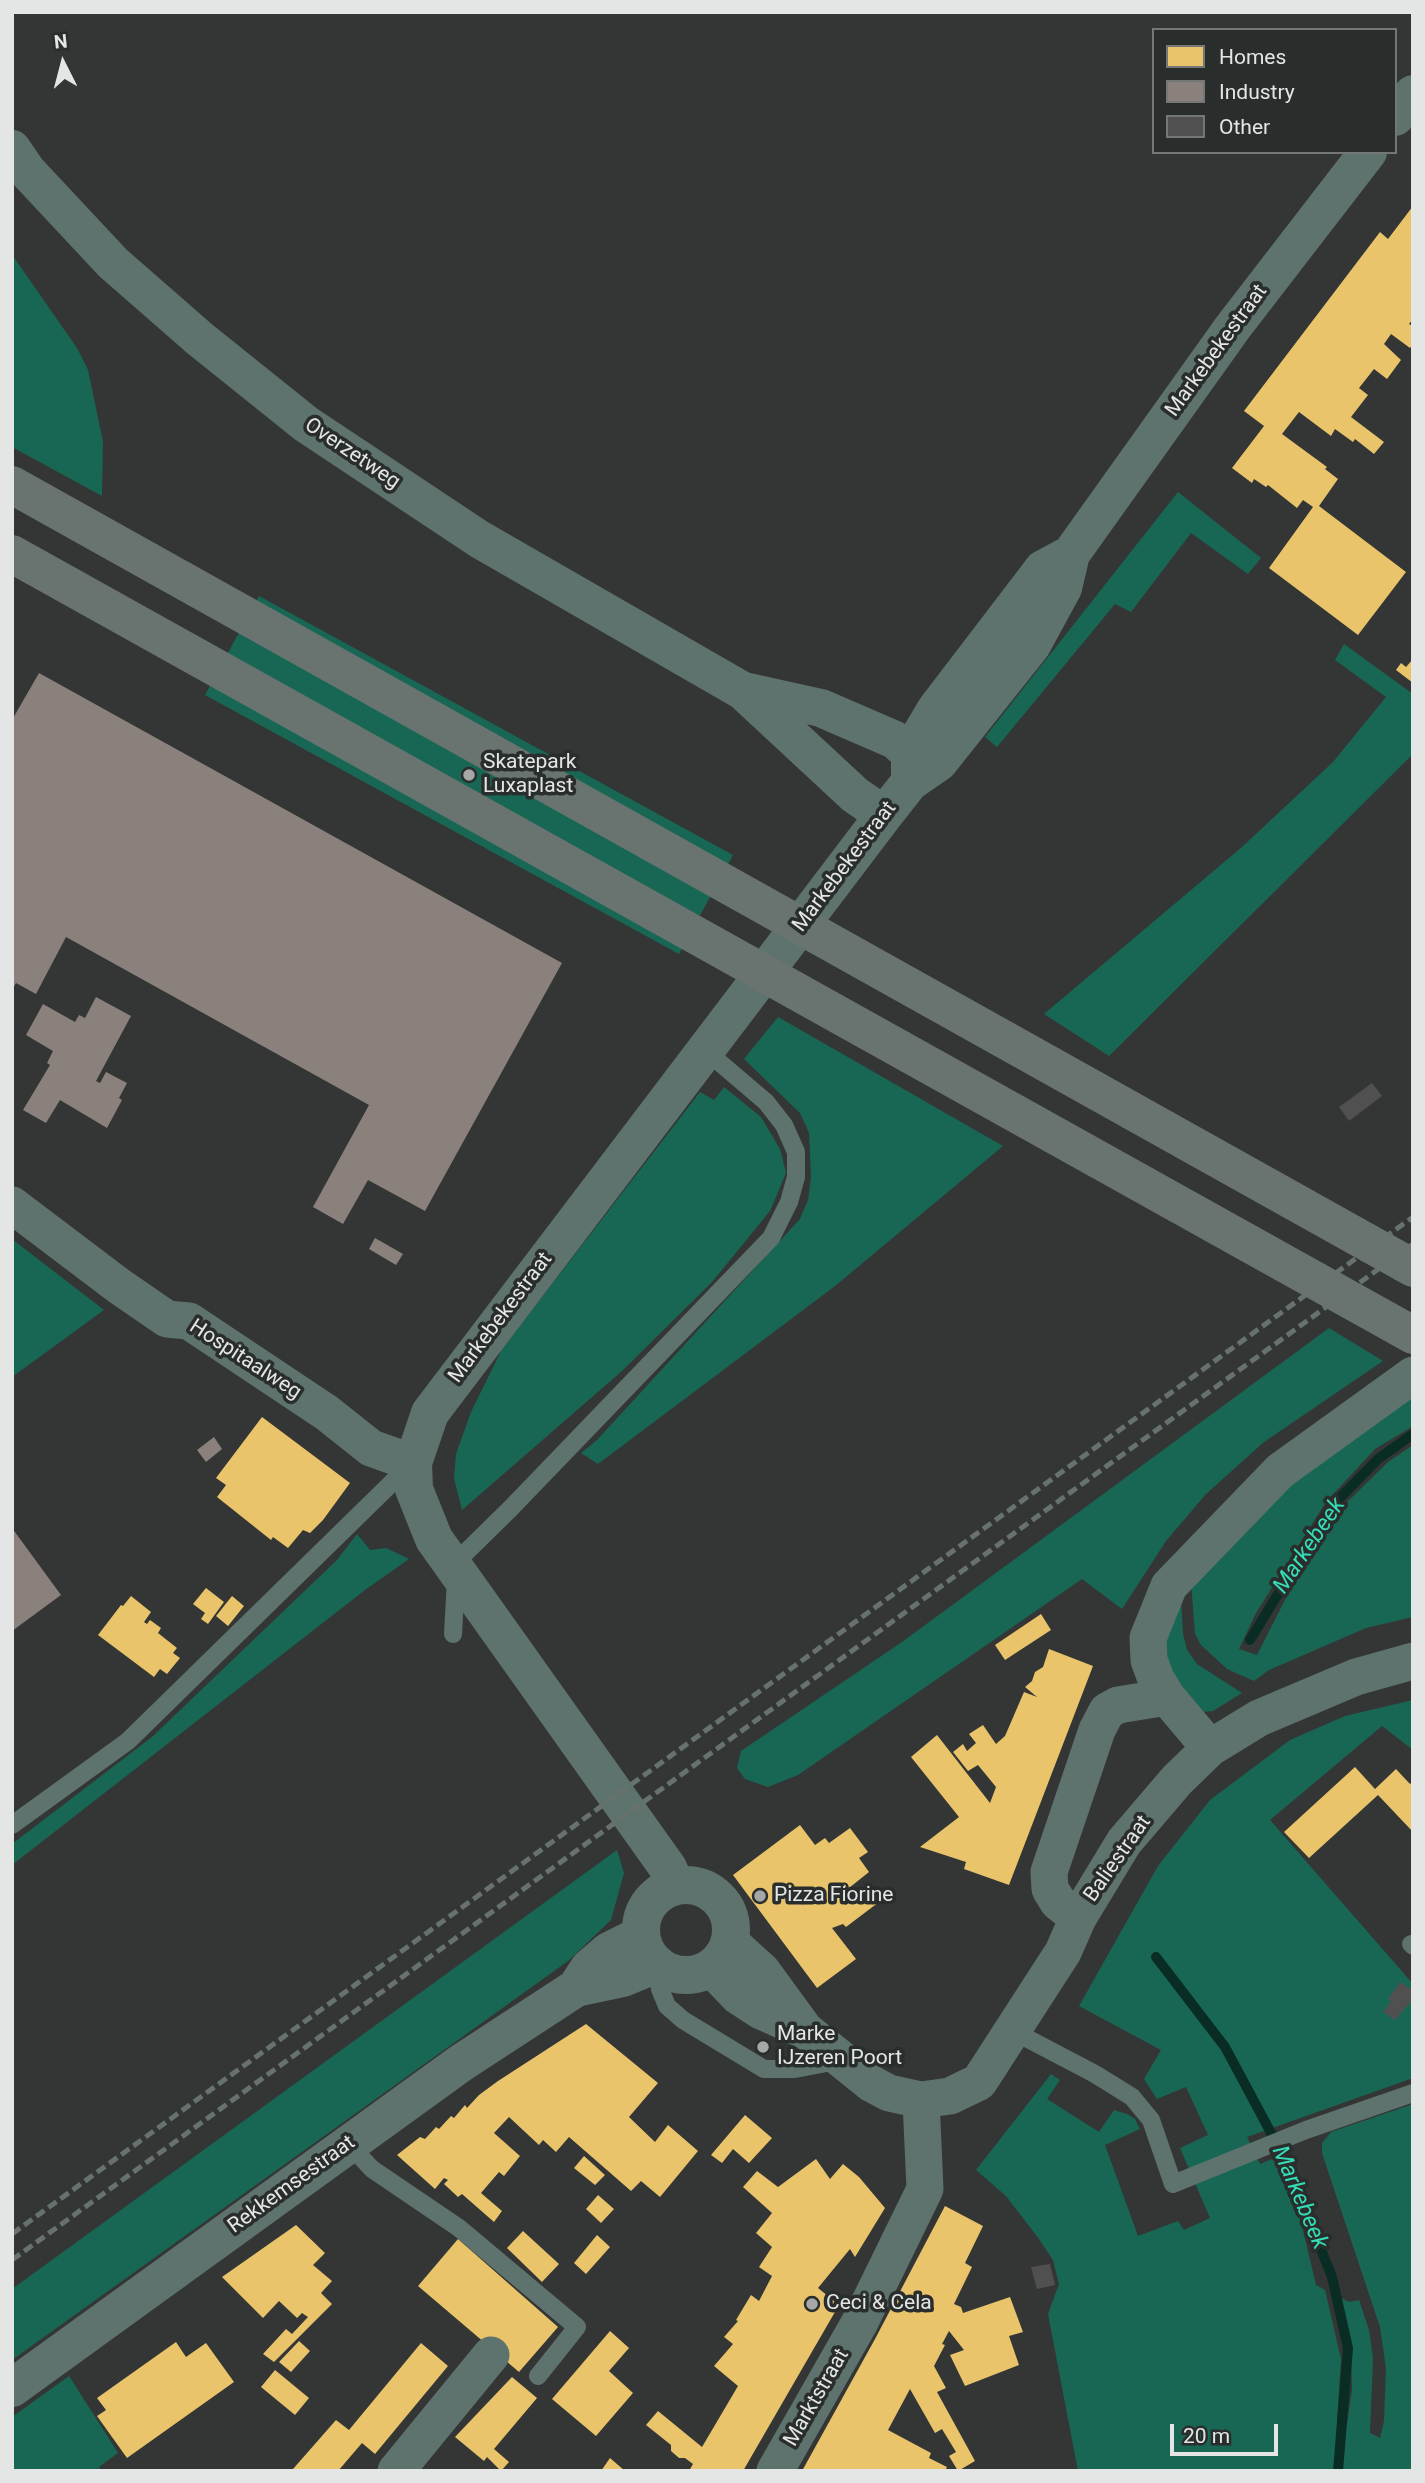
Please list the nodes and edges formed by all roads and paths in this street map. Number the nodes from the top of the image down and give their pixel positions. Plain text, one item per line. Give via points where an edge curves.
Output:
1 (12, 149) edge
2 (1366, 154) edge
3 (12, 485) edge
4 (12, 554) edge
5 (743, 691) junction
6 (916, 768) junction
7 (884, 815) junction
8 (705, 1051) junction
9 (12, 1205) edge
10 (1413, 1268) edge
11 (1413, 1335) edge
12 (1413, 1375) edge
13 (413, 1463) junction
14 (453, 1634) dead end
15 (1413, 1661) edge
16 (1167, 1697) junction
17 (1210, 1748) junction
18 (12, 1825) edge
19 (676, 1885) junction
20 (1078, 1918) junction
21 (649, 1950) junction
22 (720, 1955) junction
23 (1013, 2031) junction
24 (842, 2060) junction
25 (1413, 2093) edge
26 (921, 2101) junction
27 (348, 2143) junction
28 (491, 2356) dead end
29 (538, 2376) dead end
30 (12, 2388) edge
31 (396, 2471) edge
32 (775, 2471) edge

1 - 5 street, Overzetweg via 113,263 306,424 479,539
2 - 6 street, Markebekestraat via 1233,327 1071,554 1063,588 1032,645 939,762
3 - 10 highway, bridge
4 - 11 highway, bridge
5 - 6 street, Overzetweg via 821,708 895,740
5 - 7 street, Overzetweg via 855,795
6 - 7 street, Markebekestraat
7 - 8 street, Markebekestraat
8 - 13 street, Markebekestraat via 430,1413
8 - 14 lane, bridge via 766,1102 784,1125 796,1152 789,1202 771,1238 457,1562
9 - 13 street, Hospitaalweg via 167,1319 189,1321 327,1413 371,1448
12 - 16 street via 1280,1471 1169,1586 1148,1638 1149,1660
13 - 18 lane via 128,1741
13 - 19 street, Markebekestraat via 414,1489 434,1539
15 - 17 street, Baliestraat via 1356,1677 1259,1718
16 - 17 street
16 - 20 street via 1118,1705 1107,1712 1097,1730 1049,1872 1058,1902
17 - 20 street, Baliestraat via 1124,1842
19 - 21 street via 653,1898 645,1909 641,1922
19 - 22 street via 695,1885 712,1892 725,1906 731,1923
20 - 23 street, Baliestraat via 1063,1952
21 - 22 street via 669,1972 683,1975 697,1974
21 - 24 lane via 667,2006 764,2068 795,2069
21 - 27 street, Rekkemsestraat via 609,1951 589,1968 576,1988
22 - 24 street via 762,1971 805,2030
23 - 25 lane via 1132,2097 1151,2120 1173,2184 1300,2132
23 - 26 street, Baliestraat via 979,2082 950,2096
24 - 26 street via 889,2094
26 - 32 street, Marktstraat via 925,2189 860,2322
27 - 29 lane via 372,2169 459,2228 577,2327
27 - 30 street, Rekkemsestraat
28 - 31 street

